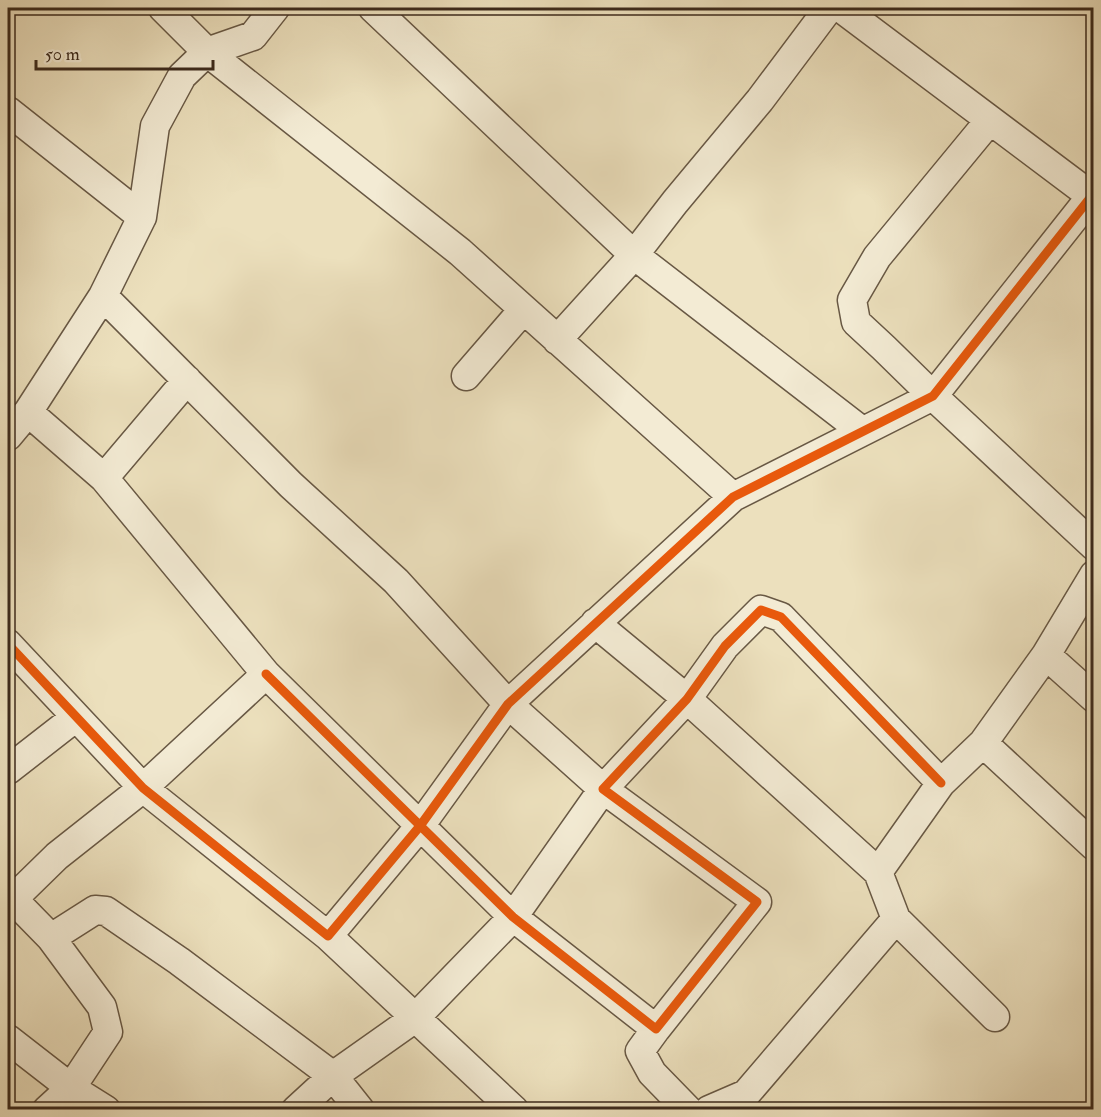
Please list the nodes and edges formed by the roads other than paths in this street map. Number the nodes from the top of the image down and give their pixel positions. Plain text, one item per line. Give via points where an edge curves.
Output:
1 (163, 8) edge
2 (275, 8) edge
3 (373, 8) edge
4 (829, 8) edge
5 (841, 8) edge
6 (207, 52) junction
7 (8, 111) edge
8 (990, 120) junction
9 (1093, 196) edge
10 (142, 217) junction
11 (634, 255) junction
12 (104, 296) junction
13 (524, 310) junction
14 (557, 340) junction
15 (466, 376) dead end
16 (187, 380) junction
17 (933, 396) junction
18 (28, 412) junction
19 (862, 431) junction
20 (8, 436) edge
21 (104, 478) junction
22 (733, 497) junction
23 (1094, 546) edge
24 (1094, 575) edge
25 (595, 622) junction
26 (8, 644) edge
27 (1046, 655) junction
28 (266, 674) junction
29 (1094, 698) edge
30 (687, 699) junction
31 (508, 704) junction
32 (76, 717) junction
33 (983, 743) junction
34 (8, 770) edge
35 (941, 783) junction
36 (143, 788) junction
37 (603, 789) junction
38 (420, 826) junction
39 (1094, 846) edge
40 (878, 872) junction
41 (10, 897) edge
42 (513, 917) junction
43 (896, 919) junction
44 (328, 936) junction
45 (51, 938) junction
46 (995, 1017) dead end
47 (415, 1018) junction
48 (656, 1029) junction
49 (8, 1039) edge
50 (333, 1076) junction
51 (71, 1088) junction
52 (46, 1110) edge
53 (106, 1110) edge
54 (296, 1110) edge
55 (360, 1110) edge
56 (514, 1110) edge
57 (688, 1110) edge
58 (709, 1110) edge

1 - 6 street
2 - 6 street via 253,36
3 - 11 street
4 - 11 street
5 - 8 street
6 - 10 street via 182,76 155,126
6 - 13 street via 460,252
7 - 10 street
8 - 9 street
8 - 17 street via 877,257 852,300 856,322
9 - 17 street
10 - 12 street
11 - 14 street
11 - 19 street
12 - 16 street
12 - 18 street
13 - 14 street
13 - 15 street
14 - 22 street
16 - 21 street
16 - 31 street via 291,485 396,581
17 - 19 street
17 - 23 street
18 - 20 street
18 - 21 street
19 - 22 street
21 - 28 street
22 - 25 street
24 - 27 street
25 - 30 street
25 - 31 street
26 - 32 street
27 - 29 street
27 - 33 street
28 - 36 street
28 - 38 street
30 - 35 street via 725,646 761,610 782,617
30 - 37 street
30 - 40 street
31 - 37 street
31 - 38 street
32 - 34 street
32 - 36 street
33 - 35 street
33 - 39 street
35 - 40 street
36 - 41 street
36 - 44 street
37 - 42 street
37 - 48 street via 757,902
38 - 42 street
38 - 44 street
40 - 43 street
41 - 45 street
42 - 47 street
42 - 48 street
43 - 46 street
43 - 58 street via 746,1094
44 - 47 street
45 - 50 street via 95,910 106,911
45 - 51 street via 102,1007 108,1032
47 - 50 street
47 - 56 street
48 - 57 street via 640,1051 652,1073
49 - 51 street
50 - 54 street
50 - 55 street
51 - 52 street
51 - 53 street

